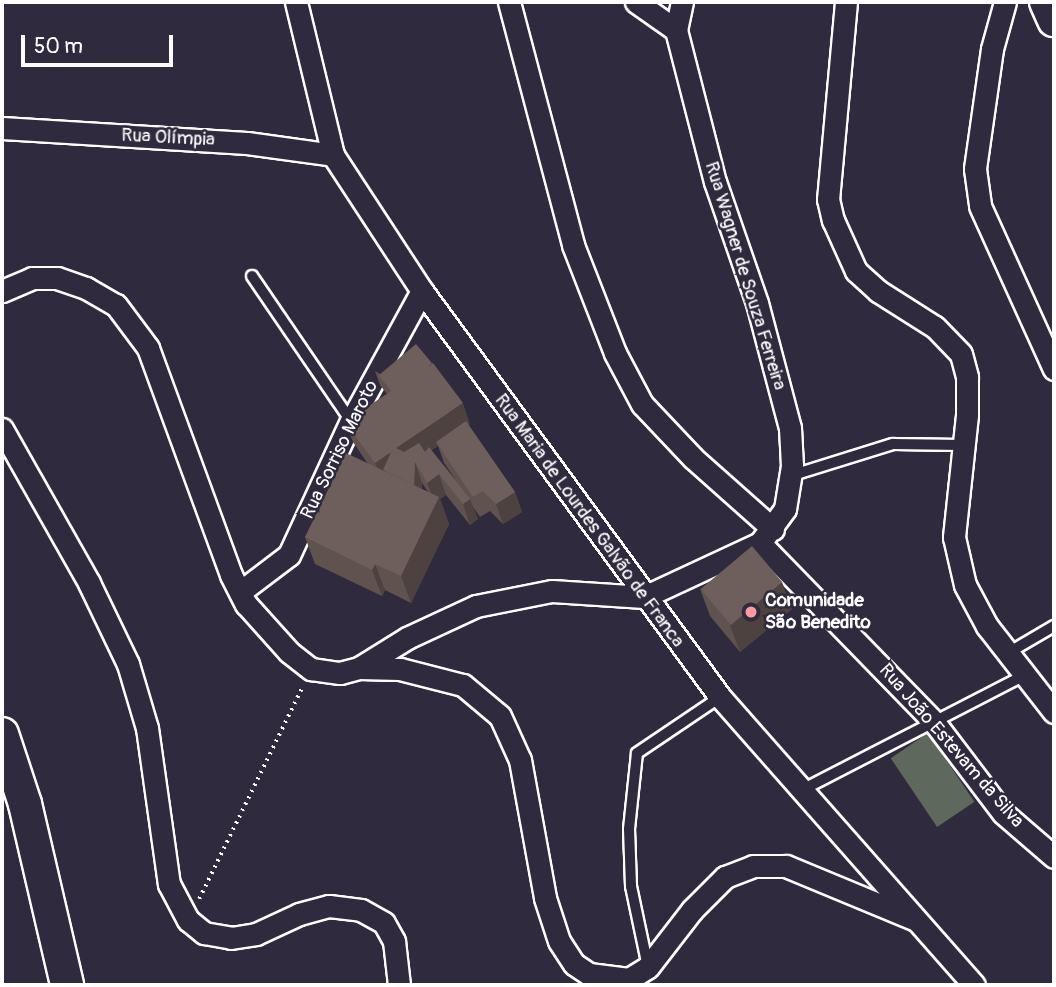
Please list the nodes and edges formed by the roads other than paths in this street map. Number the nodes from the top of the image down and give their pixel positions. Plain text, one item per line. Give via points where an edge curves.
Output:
1 (296, 2) edge
2 (509, 2) edge
3 (636, 2) edge
4 (682, 2) edge
5 (846, 2) edge
6 (1005, 2) edge
7 (1045, 2) edge
8 (1054, 20) edge
9 (676, 30) junction
10 (2, 128) edge
11 (333, 155) junction
12 (253, 276) dead end
13 (2, 291) edge
14 (422, 291) junction
15 (1054, 369) edge
16 (351, 421) junction
17 (2, 429) edge
18 (962, 445) junction
19 (790, 476) junction
20 (767, 536) junction
21 (240, 592) junction
22 (644, 597) junction
23 (1054, 626) edge
24 (1008, 653) junction
25 (359, 668) junction
26 (1025, 675) junction
27 (720, 697) junction
28 (1054, 712) edge
29 (934, 722) junction
30 (3, 741) edge
31 (802, 790) junction
32 (1054, 857) edge
33 (919, 922) junction
34 (648, 967) junction
35 (67, 985) edge
36 (399, 985) edge
37 (974, 985) edge

1 - 11 street, Rua Maria de Lourdes Galvão de Franca
2 - 20 street, Rua João Estevam da Silva via 573,245 615,354 642,404
3 - 9 street
4 - 9 street, Rua Wagner de Souza Ferreira
5 - 18 street via 829,185 833,220 856,271 878,291 935,327 961,354 967,377
6 - 15 street via 992,48 975,169 980,206
7 - 8 main road
9 - 19 street, Rua Wagner de Souza Ferreira via 715,182 757,303 786,415
10 - 11 street, Rua Olímpia via 247,143
11 - 14 street, Rua Maria de Lourdes Galvão de Franca
12 - 16 lane
13 - 21 street via 32,278 57,278 116,305 148,348
14 - 16 street, Rua Sorriso Maroto
14 - 22 street, Rua Maria de Lourdes Galvão de Franca
16 - 21 street, Rua Sorriso Maroto via 289,555
17 - 36 street via 89,583 128,664 146,728 169,884 188,920 204,933 230,938 256,934 329,906 361,910 384,923 389,932
18 - 19 lane via 893,444
18 - 24 street via 955,500 957,549 965,585 986,626
19 - 20 street, Rua Wagner de Souza Ferreira via 785,509
20 - 22 street
20 - 29 street, Rua João Estevam da Silva
21 - 25 street via 268,630 312,669 340,673
22 - 25 street via 552,591 477,606 407,638
22 - 27 street, Rua Maria de Lourdes Galvão de Franca
23 - 24 lane
24 - 26 street
25 - 34 street via 400,669 463,685 499,716 520,760 545,898 559,941 574,964 589,974 629,979
26 - 28 street
26 - 29 lane
27 - 31 street, Rua Maria de Lourdes Galvão de Franca
27 - 34 lane via 637,753 629,829 631,886
29 - 31 lane
29 - 32 street, Rua João Estevam da Silva via 1003,813
30 - 35 main road via 25,804
31 - 33 street, Rua Maria de Lourdes Galvão de Franca
33 - 34 street via 786,866 752,866 725,877 692,910
33 - 37 street, Rua Maria de Lourdes Galvão de Franca

